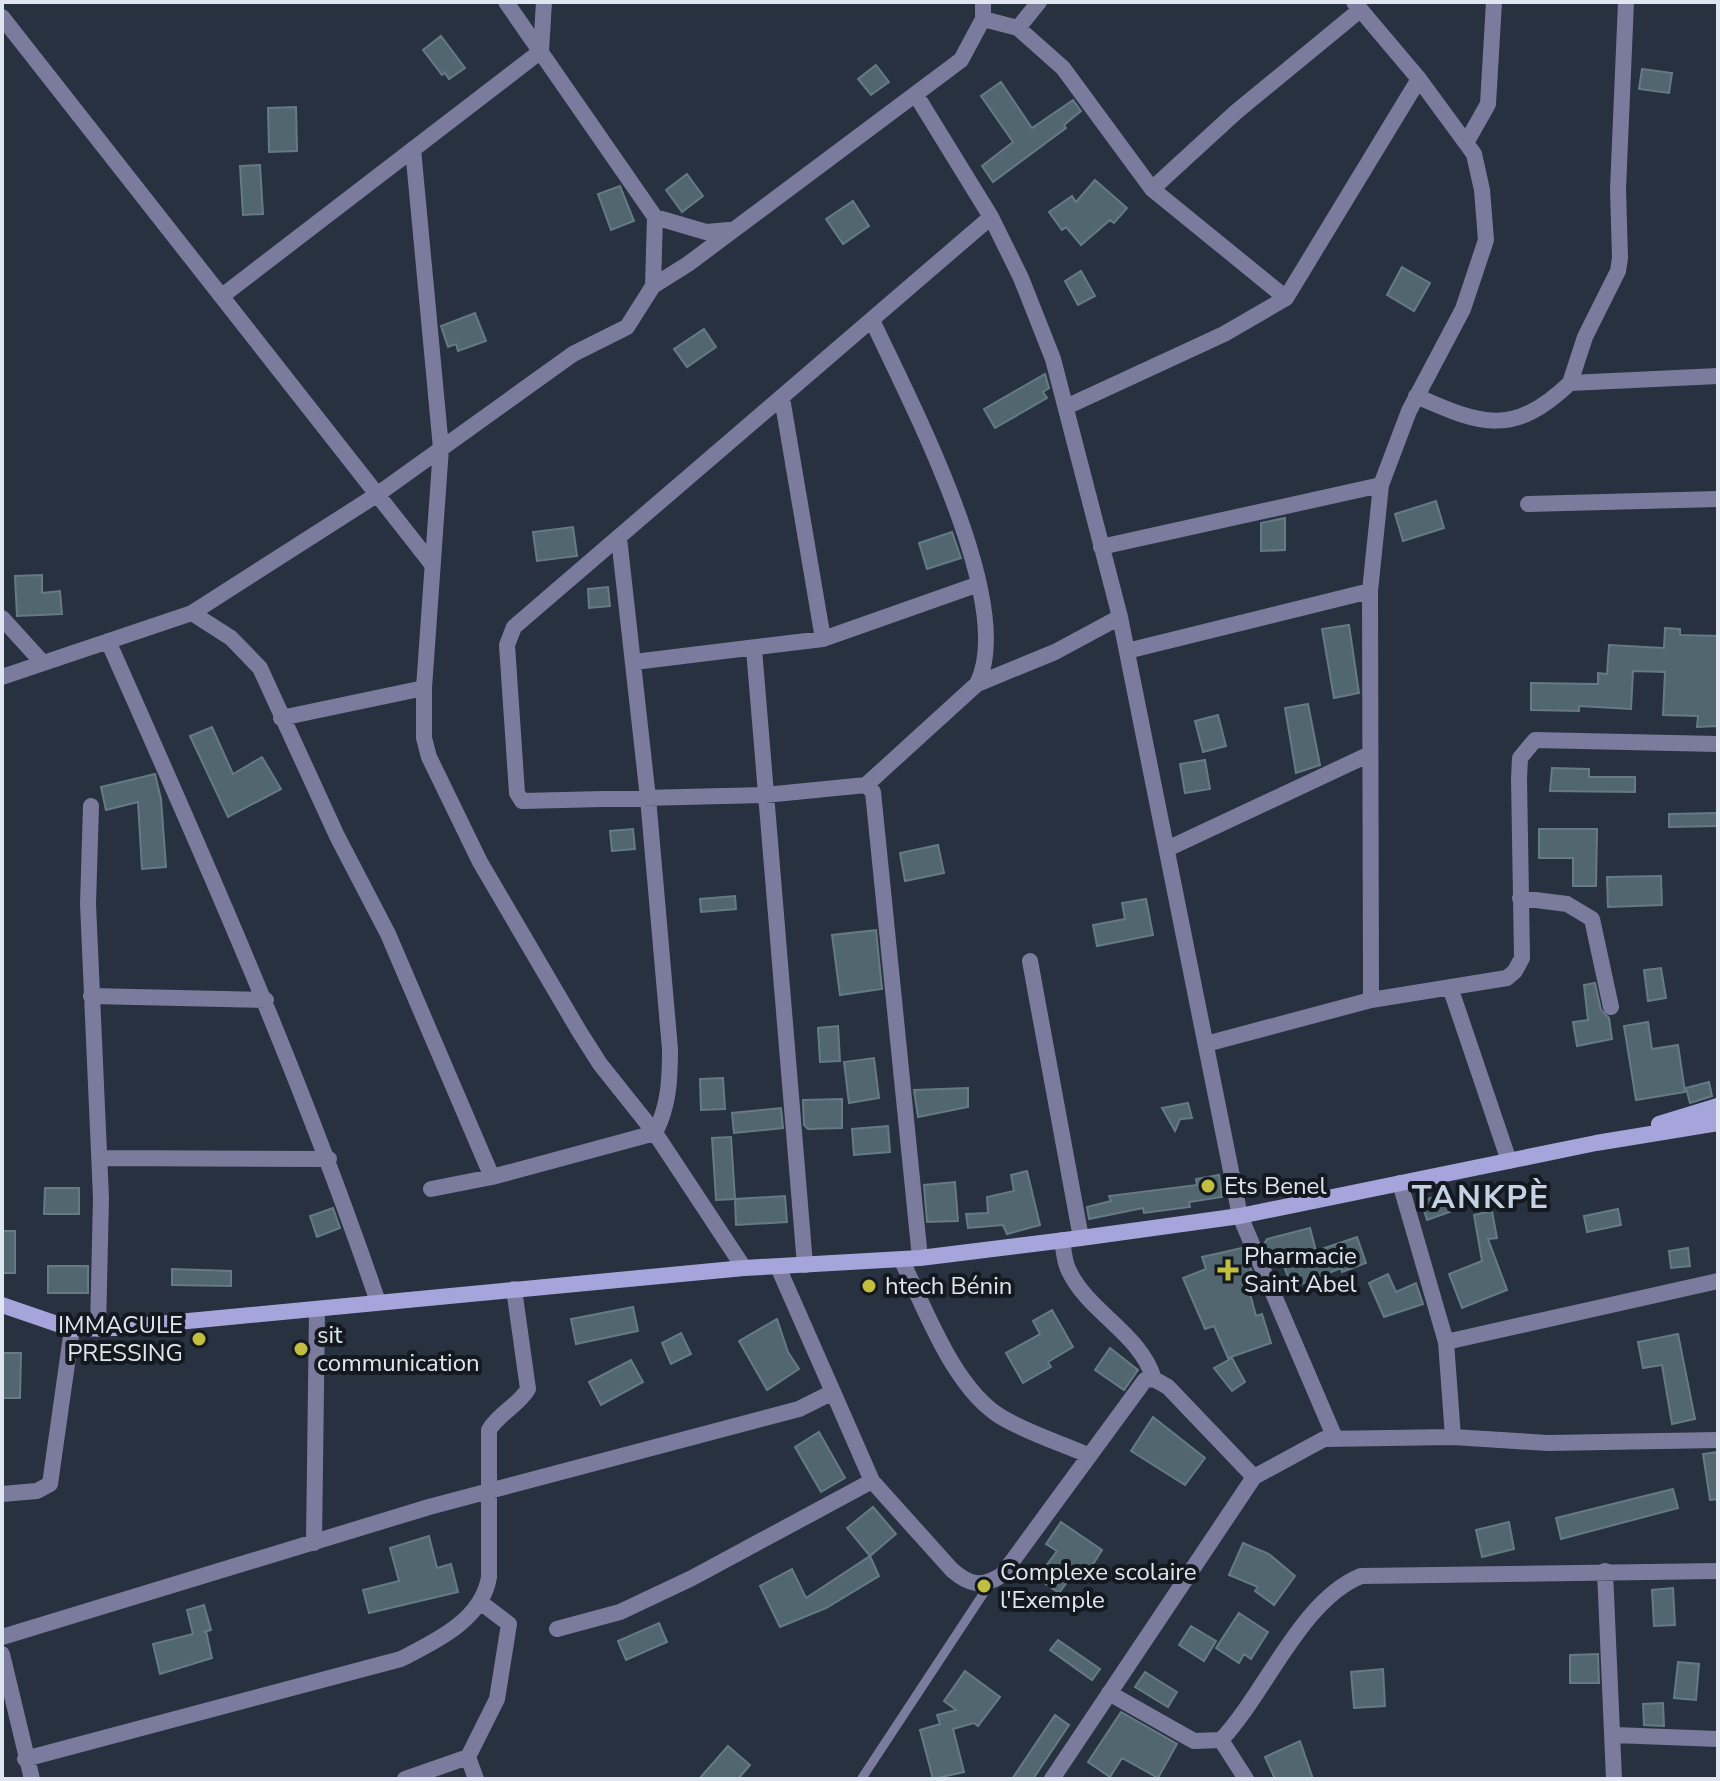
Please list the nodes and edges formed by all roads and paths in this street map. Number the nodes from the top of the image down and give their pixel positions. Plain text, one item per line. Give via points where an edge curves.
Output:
1 (506, 2) edge
2 (544, 2) edge
3 (1039, 2) edge
4 (1494, 2) edge
5 (1626, 2) edge
6 (1357, 6) edge
7 (983, 11) edge
8 (2, 17) edge
9 (1018, 28) junction
10 (541, 51) junction
11 (1419, 79) junction
12 (916, 95) junction
13 (1466, 143) junction
14 (413, 149) junction
15 (1152, 189) junction
16 (655, 217) junction
17 (991, 217) junction
18 (729, 230) junction
19 (653, 286) junction
20 (222, 296) junction
21 (1286, 298) junction
22 (872, 320) junction
23 (1718, 376) edge
24 (1570, 383) junction
25 (1416, 396) junction
26 (782, 398) junction
27 (1066, 407) junction
28 (441, 448) junction
29 (1381, 485) junction
30 (378, 494) junction
31 (1718, 499) edge
32 (1528, 504) dead end
33 (619, 538) junction
34 (1101, 547) junction
35 (431, 563) junction
36 (979, 584) junction
37 (1370, 591) junction
38 (192, 613) junction
39 (1120, 617) junction
40 (2, 618) edge
41 (823, 639) junction
42 (108, 641) junction
43 (754, 649) junction
44 (1127, 651) junction
45 (42, 662) junction
46 (634, 662) junction
47 (2, 677) edge
48 (977, 684) junction
49 (424, 688) junction
50 (281, 718) junction
51 (1718, 744) edge
52 (1370, 754) junction
53 (866, 785) junction
54 (765, 795) junction
55 (648, 798) junction
56 (91, 806) dead end
57 (1167, 849) junction
58 (1520, 898) junction
59 (1030, 961) dead end
60 (1450, 987) junction
61 (91, 996) junction
62 (266, 1000) junction
63 (1371, 1000) junction
64 (1611, 1007) dead end
65 (1206, 1044) junction
66 (1718, 1106) edge
67 (1718, 1123) edge
68 (655, 1133) junction
69 (1596, 1143) junction
70 (100, 1158) junction
71 (329, 1159) junction
72 (1509, 1161) junction
73 (492, 1177) junction
74 (1400, 1183) junction
75 (431, 1189) dead end
76 (1240, 1216) junction
77 (1081, 1238) junction
78 (1062, 1240) junction
79 (920, 1258) junction
80 (901, 1259) junction
81 (805, 1265) junction
82 (778, 1267) junction
83 (744, 1268) junction
84 (1718, 1281) edge
85 (514, 1289) junction
86 (378, 1302) junction
87 (2, 1305) edge
88 (317, 1309) junction
89 (72, 1329) junction
90 (98, 1329) junction
91 (1446, 1342) junction
92 (1154, 1379) junction
93 (833, 1392) junction
94 (1453, 1437) junction
95 (1335, 1438) junction
96 (1718, 1440) edge
97 (1088, 1455) junction
98 (1254, 1477) junction
99 (872, 1481) junction
100 (487, 1493) junction
101 (2, 1494) edge
102 (314, 1543) junction
103 (1605, 1571) junction
104 (1718, 1571) edge
105 (991, 1582) junction
106 (480, 1602) junction
107 (557, 1629) dead end
108 (2, 1637) edge
109 (2, 1654) edge
110 (1109, 1693) junction
111 (1614, 1735) junction
112 (1718, 1739) edge
113 (1221, 1740) junction
114 (468, 1757) junction
115 (25, 1759) junction
116 (862, 1778) edge
117 (32, 1779) edge
118 (405, 1779) edge
119 (476, 1779) edge
120 (1052, 1779) edge
121 (1246, 1779) edge
122 (1614, 1779) edge

1 - 10 street
2 - 10 street
3 - 9 street
4 - 13 street via 1488,104
5 - 24 street via 1620,258
6 - 11 street
6 - 15 street
7 - 9 street
7 - 12 street via 961,60
8 - 20 street
9 - 15 street via 1063,68
10 - 14 street
10 - 16 street
11 - 13 street
11 - 21 street
12 - 17 street
12 - 18 street
13 - 25 street via 1474,154 1482,190 1486,240 1463,309
14 - 20 street
14 - 28 street
15 - 21 street
16 - 18 street via 706,232
16 - 19 street
17 - 22 street
17 - 27 street via 1048,345
18 - 19 street
19 - 28 street via 627,327 573,354
20 - 30 street
21 - 27 street via 1224,334
22 - 26 street
22 - 36 street via 947,482
23 - 24 street
24 - 25 street via 1548,404 1507,421 1465,417
25 - 29 street
26 - 33 street
26 - 41 street
27 - 34 street
28 - 30 street
28 - 35 street
29 - 34 street
29 - 37 street
30 - 35 street
30 - 38 street
31 - 32 street
33 - 46 street
33 - 55 street via 509,636 517,793 531,803
34 - 39 street
35 - 49 street
36 - 41 street
36 - 48 street via 986,650
37 - 44 street
37 - 52 street
38 - 42 street
38 - 50 street via 231,638 260,668
39 - 44 street
39 - 48 street via 1055,652
40 - 45 street
41 - 43 street
42 - 45 street
42 - 62 street
43 - 46 street
43 - 54 street
44 - 57 street
45 - 47 street
46 - 55 street
48 - 53 street
49 - 50 street
49 - 68 street via 429,757 480,862 600,1064
50 - 73 street via 388,934
51 - 58 street via 1535,740 1527,746 1520,758 1517,812
52 - 57 street
52 - 63 street
53 - 54 street
53 - 79 street via 873,792
54 - 55 street
54 - 81 street
55 - 68 street via 670,1049 670,1084
56 - 61 street
57 - 65 street
58 - 60 street via 1522,958 1515,971 1507,978
58 - 64 street via 1567,904 1592,919
59 - 77 street
60 - 63 street
60 - 72 street
61 - 62 street
61 - 70 street
62 - 71 street
63 - 65 street
65 - 76 street
66 - 69 street
67 - 69 street
68 - 73 street
68 - 83 street
69 - 72 street
70 - 71 street
70 - 90 street
71 - 86 street
72 - 74 street
73 - 75 street
74 - 76 street
74 - 91 street
76 - 77 street
76 - 95 street
77 - 78 street
78 - 79 street
78 - 92 street via 1071,1276 1144,1355
79 - 80 street
80 - 81 street
80 - 97 street via 943,1347 985,1405 1002,1418
81 - 82 street
82 - 83 street
82 - 93 street
83 - 85 street
84 - 91 street
85 - 86 street
85 - 100 street via 528,1389 489,1430
86 - 88 street
87 - 89 street
88 - 90 street
88 - 102 street
89 - 90 street
89 - 101 street via 50,1484 37,1491
91 - 94 street
92 - 97 street via 1136,1388
92 - 98 street via 1168,1387
93 - 99 street
93 - 100 street via 769,1418
94 - 95 street
94 - 96 street via 1548,1443
95 - 98 street
97 - 105 street via 1002,1575
98 - 110 street
99 - 105 street via 959,1576 978,1585
99 - 107 street via 620,1612
100 - 102 street
100 - 106 street via 489,1577
102 - 108 street
103 - 104 street
103 - 111 street
103 - 113 street via 1361,1576 1336,1590
105 - 116 lane
106 - 114 street via 507,1620 510,1632 497,1699
106 - 115 street via 436,1641 401,1659
109 - 115 street
110 - 113 street via 1194,1741
110 - 120 street
111 - 112 street
111 - 122 street
113 - 121 street
114 - 118 street
114 - 119 street
115 - 117 street

